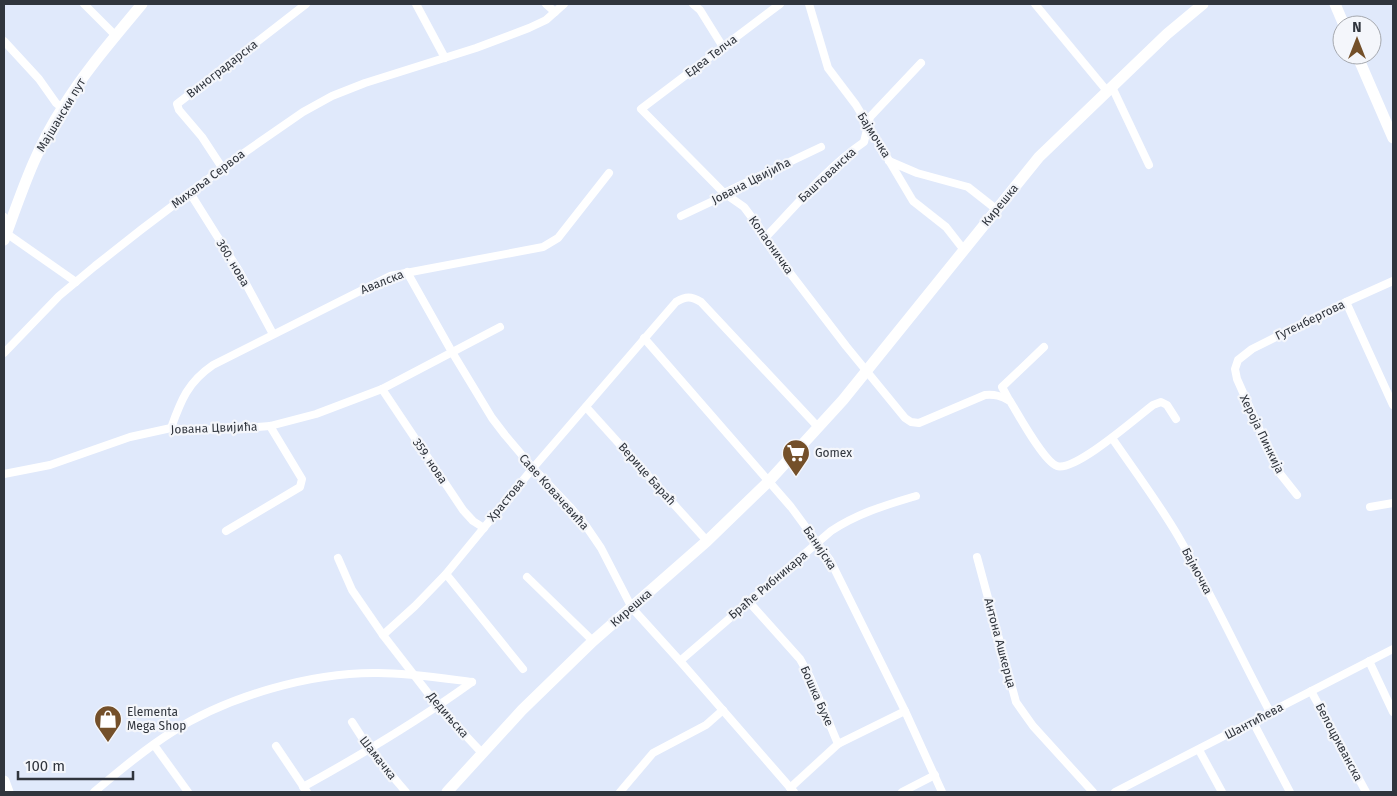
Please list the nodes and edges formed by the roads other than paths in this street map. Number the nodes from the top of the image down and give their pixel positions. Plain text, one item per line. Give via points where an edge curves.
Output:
1 (84, 4) edge
2 (142, 4) edge
3 (306, 4) edge
4 (416, 4) edge
5 (546, 4) edge
6 (564, 4) edge
7 (693, 4) edge
8 (780, 4) edge
9 (809, 4) edge
10 (1035, 4) edge
11 (1203, 4) edge
12 (555, 12) junction
13 (116, 36) junction
14 (4, 41) edge
15 (722, 47) junction
16 (445, 58) junction
17 (921, 63) dead end
18 (1361, 65) edge
19 (1110, 89) junction
20 (62, 108) junction
21 (641, 108) joint
22 (867, 124) junction
23 (1393, 138) edge
24 (821, 147) dead end
25 (889, 161) junction
26 (1149, 165) dead end
27 (223, 169) junction
28 (609, 173) dead end
29 (190, 193) junction
30 (724, 193) junction
31 (996, 209) junction
32 (681, 216) dead end
33 (6, 229) edge
34 (764, 239) junction
35 (964, 250) junction
36 (407, 272) junction
37 (1393, 281) edge
38 (76, 282) junction
39 (1346, 302) junction
40 (500, 327) dead end
41 (273, 334) junction
42 (644, 338) junction
43 (1044, 347) dead end
44 (452, 352) junction
45 (4, 353) edge
46 (1235, 369) joint
47 (867, 371) junction
48 (1002, 387) junction
49 (382, 389) junction
50 (993, 394) junction
51 (1010, 401) junction
52 (1393, 405) edge
53 (586, 407) junction
54 (1176, 419) dead end
55 (270, 426) junction
56 (818, 427) junction
57 (171, 428) junction
58 (1112, 438) junction
59 (532, 468) junction
60 (4, 474) edge
61 (768, 481) junction
62 (1296, 495) dead end
63 (916, 496) dead end
64 (1393, 503) edge
65 (1370, 507) dead end
66 (484, 528) junction
67 (226, 530) dead end
68 (707, 541) junction
69 (818, 543) junction
70 (977, 557) dead end
71 (338, 558) dead end
72 (446, 574) junction
73 (527, 577) dead end
74 (749, 602) junction
75 (632, 608) junction
76 (383, 635) junction
77 (593, 641) junction
78 (1393, 649) edge
79 (680, 661) junction
80 (1369, 661) junction
81 (523, 669) dead end
82 (415, 676) junction
83 (1312, 691) junction
84 (1389, 694) edge
85 (438, 706) junction
86 (722, 710) junction
87 (905, 711) junction
88 (1270, 712) junction
89 (1393, 712) edge
90 (352, 722) dead end
91 (1253, 722) junction
92 (838, 744) junction
93 (154, 745) junction
94 (276, 746) dead end
95 (370, 750) junction
96 (1199, 750) junction
97 (482, 753) junction
98 (934, 775) junction
99 (4, 780) edge
100 (305, 790) edge
101 (453, 790) edge
102 (792, 790) edge
103 (8, 792) edge
104 (94, 792) edge
105 (188, 792) edge
106 (406, 792) edge
107 (620, 792) edge
108 (902, 792) edge
109 (942, 792) edge
110 (1093, 792) edge
111 (1115, 792) edge
112 (1222, 792) edge
113 (1290, 792) edge
114 (1366, 792) edge

1 - 13 street
2 - 13 street, Мајшански пут
3 - 27 street, Виноградарска via 177,104
4 - 16 street
5 - 12 street
6 - 12 street, Михаља Сервоа
7 - 15 street
8 - 15 street, Едеа Телча
9 - 22 street, Бајмочка via 828,68
10 - 19 street
11 - 19 street, Кирешка
12 - 16 street, Михаља Сервоа via 529,28
13 - 20 street, Мајшански пут
14 - 20 street
15 - 21 street, Едеа Телча
16 - 27 street, Михаља Сервоа via 332,96 267,136
17 - 22 street, Баштованска
18 - 23 street
19 - 26 street
19 - 31 street, Кирешка via 1039,157
20 - 33 street, Мајшански пут via 32,166
21 - 30 street, Копаоничка
22 - 25 street, Бајмочка
22 - 34 street, Баштованска via 864,142 812,186
24 - 30 street, Јована Цвијића
25 - 31 street, Бајмочка via 917,173 968,187
25 - 35 street via 914,201 946,227
27 - 29 street, Михаља Сервоа
28 - 36 street, Авалска via 558,238 543,247
29 - 38 street, Михаља Сервоа
29 - 41 street, 360. нова via 239,271
30 - 32 street, Јована Цвијића
30 - 34 street, Копаоничка via 744,207
31 - 35 street, Кирешка
33 - 38 street
34 - 47 street, Копаоничка
35 - 47 street, Кирешка
36 - 41 street, Авалска via 368,286
36 - 44 street, Саве Ковачевића
37 - 39 street, Гутенбергова
38 - 45 street, Михаља Сервоа
39 - 46 street, Гутенбергова via 1252,349 1238,360
39 - 52 street
40 - 44 street, Јована Цвијића
41 - 57 street, Авалска via 200,374 189,387
42 - 53 street, Храстова
42 - 56 street via 676,302 684,298 701,302
42 - 61 street, Банијска
43 - 48 street
44 - 49 street, Јована Цвијића
44 - 59 street, Саве Ковачевића via 492,418
46 - 62 street, Хероја Пинкија via 1236,379 1278,470
47 - 50 street via 911,422 924,421
47 - 56 street, Кирешка
48 - 50 street
48 - 51 street
49 - 55 street, Јована Цвијића via 316,414
49 - 66 street, 359. нова via 463,510
50 - 51 street
51 - 58 street via 1045,458 1057,466 1076,461
53 - 59 street, Храстова
53 - 68 street, Верице Бараћ
54 - 58 street via 1161,402
55 - 57 street, Јована Цвијића
55 - 67 street via 302,484
56 - 61 street, Кирешка
57 - 60 street, Јована Цвијића via 130,437 63,461
58 - 88 street, Бајмочка via 1177,534
59 - 66 street, Храстова
59 - 75 street, Саве Ковачевића via 586,526
61 - 68 street, Кирешка
61 - 69 street, Банијска
63 - 69 street, Браће Рибникара via 848,520
64 - 65 street
66 - 72 street, Храстова
68 - 75 street, Кирешка
69 - 74 street, Браће Рибникара
69 - 87 street, Банијска via 844,587
70 - 110 street, Антона Ашкерца via 1016,702 1033,726
71 - 76 street via 352,590
72 - 76 street, Храстова
72 - 81 street
73 - 77 street
74 - 79 street, Браће Рибникара
74 - 92 street, Бошка Бухе via 800,659
75 - 77 street, Кирешка
75 - 79 street, Саве Ковачевића
76 - 82 street
77 - 97 street, Кирешка
78 - 80 street, Шантићева
79 - 86 street, Саве Ковачевића
80 - 83 street, Шантићева
80 - 84 street
82 - 85 street, Дедињска
82 - 85 street via 472,682
82 - 93 street via 357,673 286,684 216,709 172,731
83 - 88 street, Шантићева
83 - 114 street, Белоцркванска
84 - 89 street
85 - 95 street
85 - 97 street, Дедињска
86 - 102 street, Саве Ковачевића
86 - 107 street via 706,725 653,754
87 - 92 street
87 - 98 street, Банијска
88 - 91 street, Шантићева
90 - 95 street, Шамачка
91 - 96 street, Шантићева
91 - 113 street
92 - 102 street
93 - 104 street
93 - 105 street
94 - 100 street
95 - 100 street
95 - 106 street, Шамачка
96 - 111 street, Шантићева
96 - 112 street
97 - 101 street, Кирешка
98 - 108 street
98 - 109 street, Банијска
99 - 103 street

